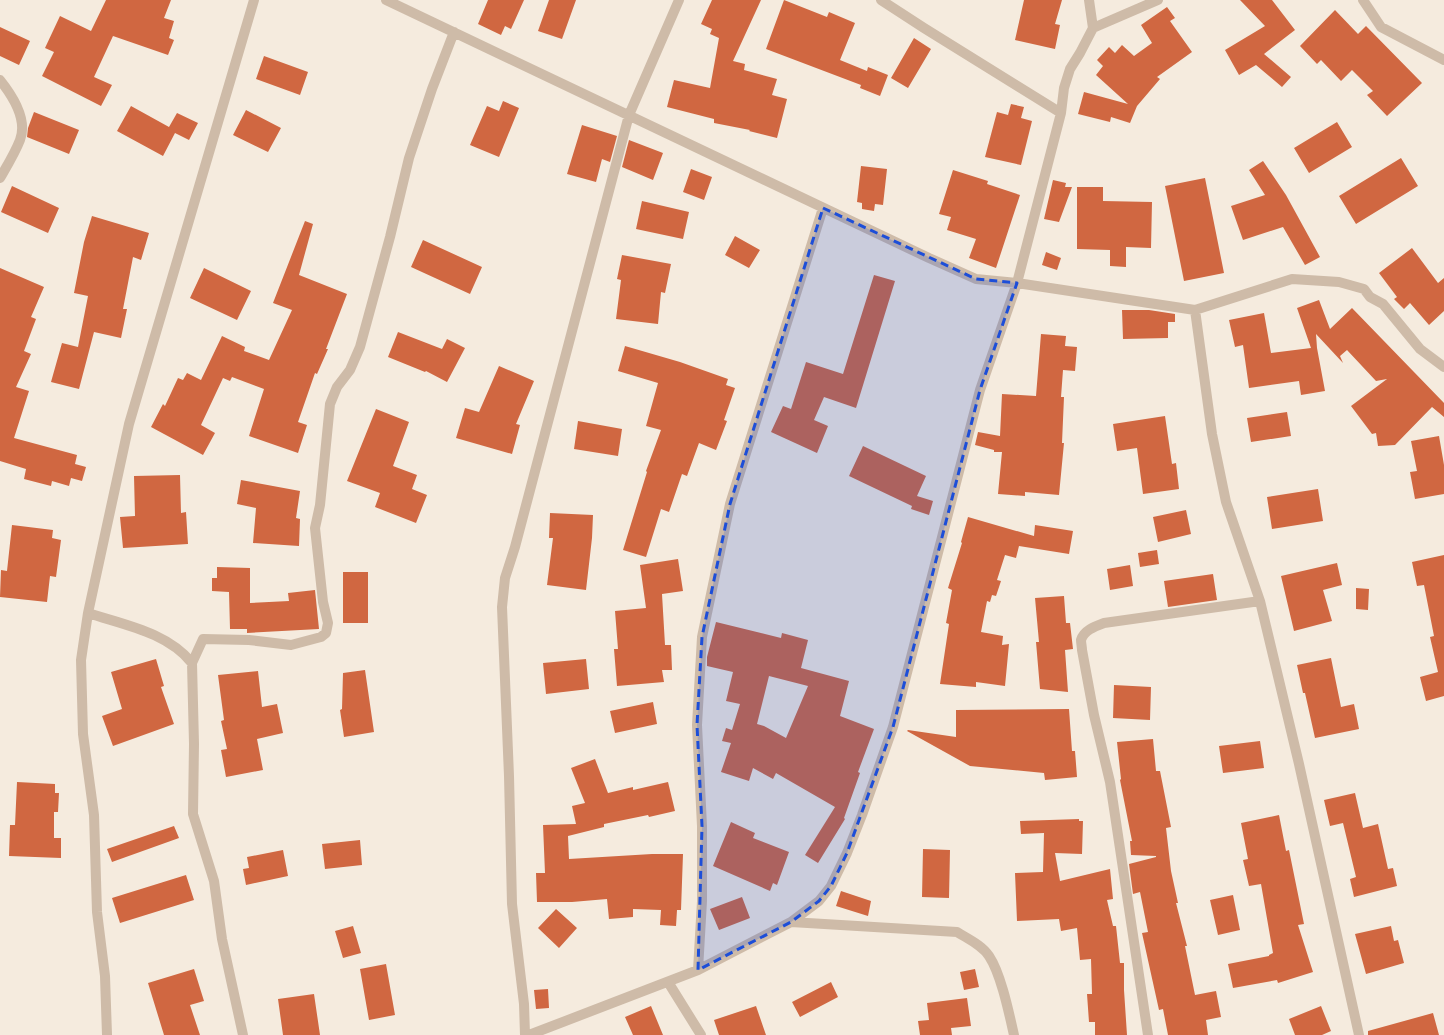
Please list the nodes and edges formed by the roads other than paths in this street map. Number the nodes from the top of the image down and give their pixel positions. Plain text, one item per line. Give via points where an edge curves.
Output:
1 (254, 0) edge
2 (386, 0) edge
3 (679, 0) edge
4 (881, 0) edge
5 (1089, 0) edge
6 (1158, 0) edge
7 (1363, 0) edge
8 (1093, 28) junction
9 (454, 32) junction
10 (1444, 60) edge
11 (0, 80) edge
12 (1061, 113) junction
13 (629, 115) junction
14 (0, 178) edge
15 (823, 208) junction
16 (1017, 283) junction
17 (1195, 310) junction
18 (1444, 367) edge
19 (1260, 601) junction
20 (88, 613) junction
21 (192, 663) junction
22 (791, 922) junction
23 (698, 970) junction
24 (668, 982) junction
25 (107, 1035) edge
26 (243, 1035) edge
27 (525, 1035) edge
28 (529, 1035) edge
29 (701, 1035) edge
30 (1014, 1035) edge
31 (1148, 1035) edge
32 (1359, 1035) edge

1 - 20 street via 129,424
2 - 9 street
3 - 13 street
4 - 12 street
5 - 8 street
6 - 8 street
7 - 10 street via 1381,27
8 - 12 street via 1070,69 1064,88
9 - 13 street
9 - 21 street via 409,158 360,347 330,404 320,505 315,528 323,602 328,623 326,633 321,637 291,645 204,638
11 - 14 street via 10,93 22,123 21,139
12 - 16 street
13 - 15 street
13 - 27 street via 505,578 502,608 512,904 524,1004
15 - 16 street via 976,279
15 - 23 street via 730,504 702,637 697,725 702,826 702,902
16 - 17 street
16 - 22 street via 980,390 893,727 873,786 831,886 819,901
17 - 18 street via 1292,279 1338,282 1364,289 1370,297 1382,304 1420,349
17 - 19 street via 1212,434 1226,502
19 - 31 street via 1104,623 1093,627 1081,639 1094,715 1110,782
19 - 32 street
20 - 21 street via 155,634 184,654
20 - 25 street via 81,660 83,734 94,815 97,912
21 - 26 street via 193,814 214,881 222,939
22 - 23 street
22 - 30 street via 957,932 989,955
23 - 24 street
24 - 28 street
24 - 29 street

